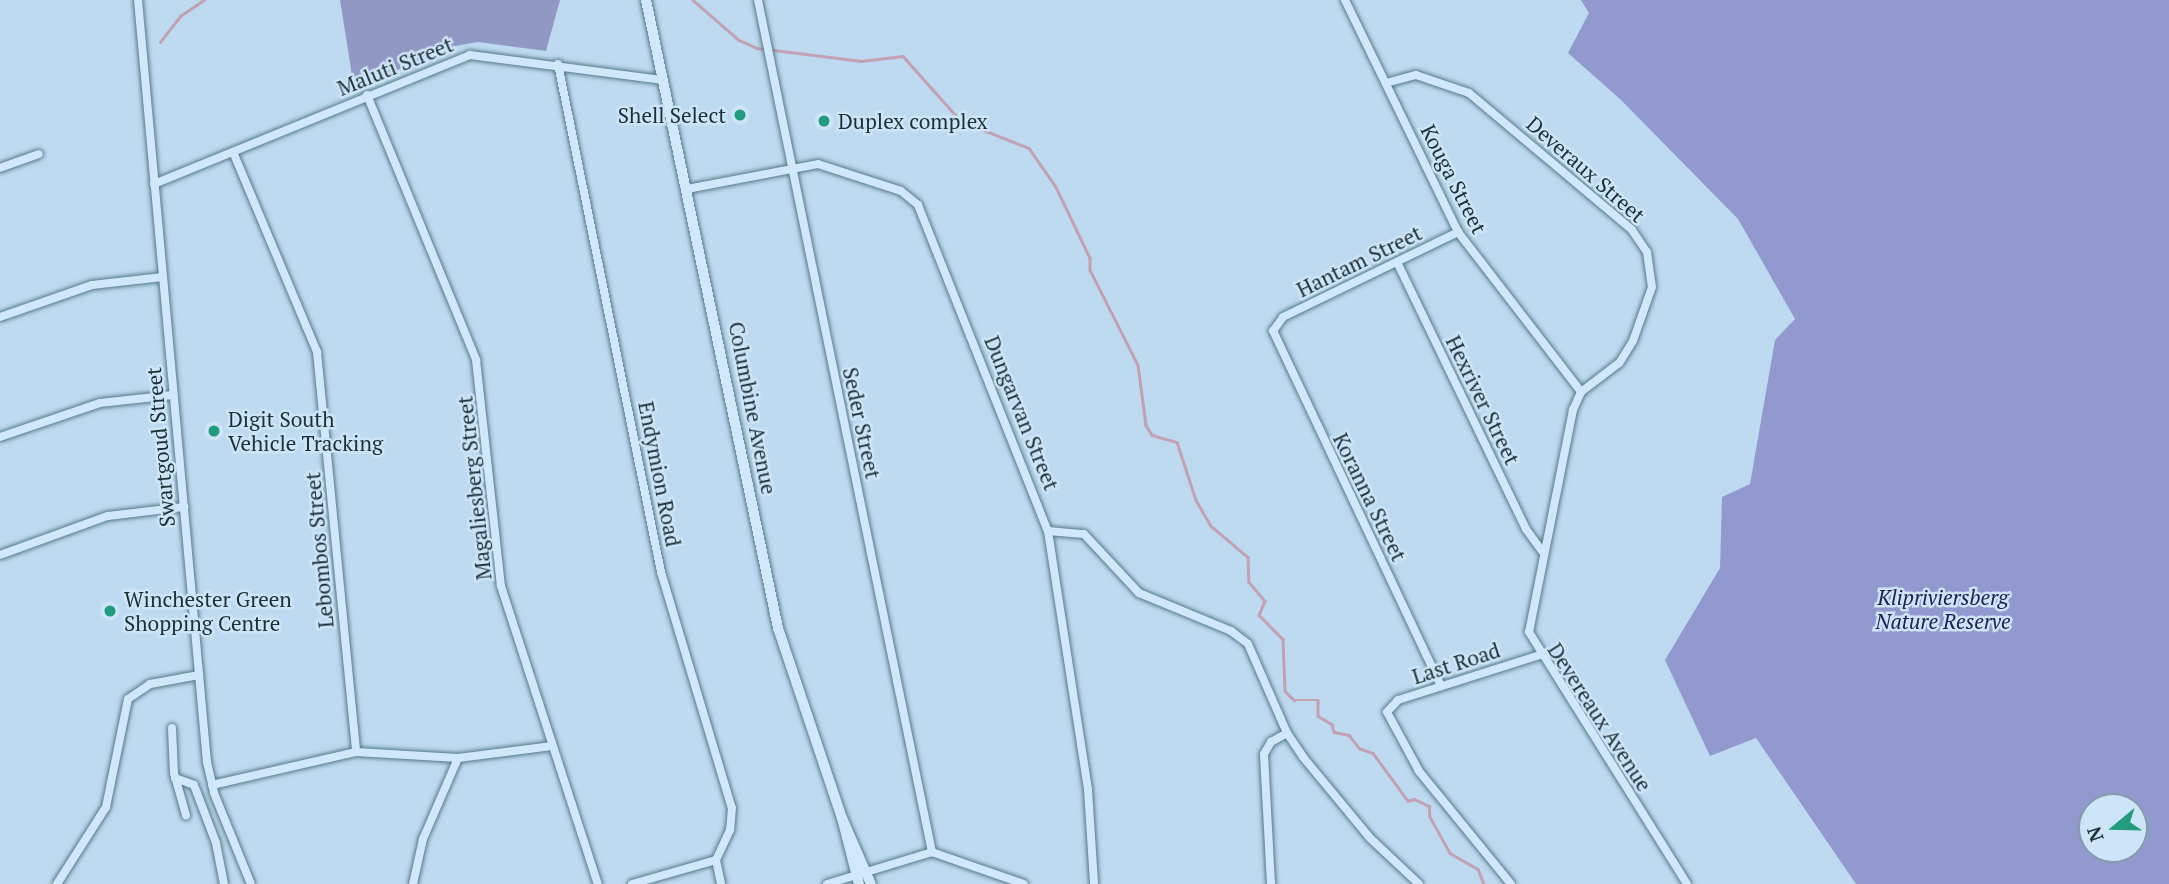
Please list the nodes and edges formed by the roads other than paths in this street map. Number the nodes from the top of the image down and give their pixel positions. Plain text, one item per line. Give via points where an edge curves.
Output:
1 (138, 0) edge
2 (646, 0) edge
3 (758, 0) edge
4 (1345, 0) edge
5 (558, 64) junction
6 (663, 80) junction
7 (1385, 83) junction
8 (367, 95) junction
9 (233, 152) junction
10 (39, 154) dead end
11 (792, 167) junction
12 (0, 168) edge
13 (154, 184) junction
14 (687, 189) junction
15 (1458, 232) junction
16 (1397, 262) junction
17 (163, 277) junction
18 (0, 317) edge
19 (1276, 323) joint
20 (1581, 393) junction
21 (173, 396) junction
22 (0, 436) edge
23 (184, 507) junction
24 (1048, 531) junction
25 (1542, 551) junction
26 (0, 555) edge
27 (1539, 655) junction
28 (200, 675) junction
29 (1441, 686) junction
30 (172, 728) dead end
31 (1287, 733) junction
32 (552, 746) junction
33 (356, 752) junction
34 (458, 758) junction
35 (175, 778) junction
36 (212, 785) junction
37 (186, 815) dead end
38 (932, 852) junction
39 (716, 860) junction
40 (860, 876) edge
41 (57, 884) edge
42 (224, 884) edge
43 (251, 884) edge
44 (413, 884) edge
45 (598, 884) edge
46 (632, 884) edge
47 (721, 884) edge
48 (827, 884) edge
49 (871, 884) edge
50 (1024, 884) edge
51 (1094, 884) edge
52 (1271, 884) edge
53 (1419, 884) edge
54 (1511, 884) edge
55 (1687, 884) edge

1 - 13 street, Swartgoud Street
2 - 6 main road, Columbine Avenue
3 - 11 street, Seder Street
4 - 7 street, Kouga Street
5 - 6 street, Maluti Street
5 - 8 street, Maluti Street via 470,55
5 - 39 street, Endymion Road via 661,572 732,808 730,830
6 - 14 main road, Columbine Avenue
7 - 15 street, Kouga Street
7 - 20 street, Deveraux Street via 1416,75 1469,93 1632,230 1642,244 1652,274 1647,307 1623,359
8 - 9 street, Maluti Street
8 - 32 street, Magaliesberg Street via 477,360 501,586
9 - 13 street, Maluti Street
9 - 33 street, Lebombos Street via 318,360
10 - 12 street
11 - 14 street, Dungarvan Street
11 - 24 street, Dungarvan Street via 818,164 840,168 901,191 916,202
11 - 38 street, Seder Street
13 - 17 street, Swartgoud Street
14 - 40 main road, Columbine Avenue via 778,628
15 - 16 street, Hantam Street
15 - 20 street, Kouga Street
16 - 19 street, Hantam Street
16 - 25 street, Hexriver Street via 1529,536
17 - 18 street via 92,285
17 - 21 street, Swartgoud Street
19 - 29 street, Koranna Street via 1275,341
20 - 25 street, Devereaux Avenue
21 - 22 street via 100,402
21 - 23 street, Swartgoud Street
23 - 26 street via 108,516
23 - 28 street, Swartgoud Street
24 - 31 street via 1084,534 1139,593 1240,637 1254,654
24 - 51 street, Dungarvan Street via 1088,790
25 - 27 street, Devereaux Avenue via 1529,632
27 - 29 street, Last Road
27 - 55 street, Devereaux Avenue
28 - 36 street, Swartgoud Street
28 - 41 street via 150,684 128,699 106,807
29 - 54 street, Last Road via 1387,709 1393,729 1419,771
30 - 35 street
31 - 52 street via 1271,742 1264,754
31 - 53 street via 1362,829
32 - 34 street
32 - 45 street, Magaliesberg Street
33 - 34 street
33 - 36 street
34 - 44 street via 423,839
35 - 37 street
35 - 42 street via 194,785 216,843
36 - 43 street, Swartgoud Street
38 - 40 street
38 - 50 street
39 - 46 street
39 - 47 street
40 - 48 street
40 - 49 main road, Columbine Avenue

